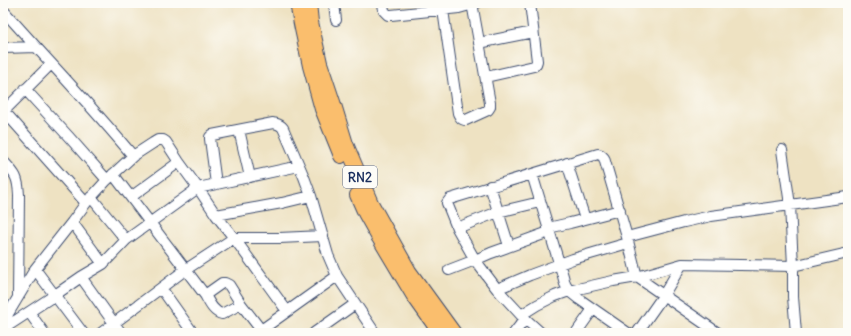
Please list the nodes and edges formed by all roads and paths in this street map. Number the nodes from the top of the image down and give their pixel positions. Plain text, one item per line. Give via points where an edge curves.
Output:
1 (297, 3) edge
2 (309, 3) edge
3 (334, 3) edge
4 (383, 3) edge
5 (530, 3) edge
6 (474, 4) edge
7 (3, 10) edge
8 (443, 10) junction
9 (336, 20) dead end
10 (533, 32) junction
11 (479, 43) junction
12 (36, 47) junction
13 (3, 48) edge
14 (51, 64) junction
15 (486, 77) junction
16 (25, 89) junction
17 (3, 111) edge
18 (239, 130) junction
19 (782, 150) dead end
20 (133, 156) junction
21 (3, 161) edge
22 (179, 162) junction
23 (567, 163) junction
24 (299, 166) junction
25 (532, 174) junction
26 (110, 177) junction
27 (250, 177) junction
28 (216, 184) junction
29 (490, 186) junction
30 (198, 188) junction
31 (311, 196) junction
32 (131, 197) junction
33 (848, 197) edge
34 (88, 200) junction
35 (540, 202) junction
36 (790, 206) junction
37 (620, 210) junction
38 (498, 212) junction
39 (216, 215) junction
40 (585, 219) junction
41 (72, 222) junction
42 (149, 223) junction
43 (457, 228) junction
44 (549, 230) junction
45 (323, 236) junction
46 (234, 238) junction
47 (126, 240) junction
48 (628, 240) junction
49 (509, 246) junction
50 (848, 253) edge
51 (475, 260) junction
52 (103, 264) junction
53 (559, 264) junction
54 (682, 264) junction
55 (793, 266) junction
56 (35, 269) junction
57 (185, 270) junction
58 (449, 270) dead end
59 (337, 276) junction
60 (81, 277) junction
61 (637, 277) junction
62 (161, 288) junction
63 (497, 288) junction
64 (570, 291) junction
65 (55, 295) junction
66 (204, 295) junction
67 (663, 296) junction
68 (18, 297) junction
69 (241, 304) junction
70 (355, 304) junction
71 (593, 309) junction
72 (287, 311) junction
73 (29, 312) junction
74 (523, 317) junction
75 (114, 323) junction
76 (3, 328) edge
77 (259, 332) edge
78 (44, 333) edge
79 (83, 333) edge
80 (101, 333) edge
81 (121, 333) edge
82 (193, 333) edge
83 (314, 333) edge
84 (375, 333) edge
85 (440, 333) edge
86 (454, 333) edge
87 (514, 333) edge
88 (541, 333) edge
89 (576, 333) edge
90 (628, 333) edge
91 (637, 333) edge
92 (718, 333) edge
93 (796, 333) edge

1 - 85 highway, RN2 via 322,109 352,183 378,238
2 - 86 highway, RN2 via 320,63 346,144 371,203 409,271
3 - 9 street
4 - 8 street via 384,12 388,15
5 - 10 street
6 - 8 street
6 - 11 street
7 - 12 street
8 - 15 street via 458,113 463,120 490,107
10 - 11 street
10 - 15 street via 537,62 534,66
11 - 15 street
12 - 13 street
12 - 14 street
14 - 16 street
14 - 20 street
16 - 17 street
16 - 26 street
17 - 34 street
18 - 24 street via 278,124 283,128
18 - 27 street
18 - 28 street via 210,137
19 - 36 street
20 - 22 street via 158,140 163,140
20 - 26 street
21 - 68 street via 19,183
22 - 30 street
22 - 32 street
23 - 25 street
23 - 37 street via 601,155
23 - 40 street
24 - 27 street
24 - 31 street
25 - 29 street
25 - 35 street
26 - 32 street
26 - 34 street
27 - 28 street
28 - 30 street
29 - 38 street
29 - 43 street via 448,200 447,205
30 - 39 street
30 - 42 street
31 - 39 street
31 - 45 street
32 - 42 street
33 - 36 street
34 - 41 street
34 - 47 street
35 - 38 street
35 - 44 street
36 - 48 street via 711,216
36 - 55 street
37 - 40 street
37 - 48 street
38 - 43 street
38 - 49 street
39 - 46 street
40 - 44 street
41 - 52 street
41 - 56 street
42 - 47 street
42 - 57 street
43 - 51 street
44 - 49 street
44 - 53 street
45 - 46 street
45 - 59 street
46 - 57 street
46 - 72 street
47 - 52 street
48 - 53 street
48 - 61 street
49 - 51 street
50 - 55 street
51 - 58 street
51 - 63 street
52 - 60 street
53 - 63 street
53 - 64 street
54 - 55 street
54 - 61 street
54 - 67 street
55 - 93 street
56 - 65 street
56 - 68 street
57 - 62 street
57 - 66 street
59 - 70 street
59 - 72 street
60 - 65 street
60 - 75 street
61 - 64 street
61 - 67 street
62 - 75 street
62 - 82 street
63 - 74 street
64 - 71 street
64 - 74 street via 537,305
65 - 73 street
65 - 79 street
66 - 69 street via 219,314
66 - 69 street via 225,283
67 - 91 street
67 - 92 street
68 - 76 street
69 - 77 street
70 - 83 street
70 - 84 street
71 - 89 street
71 - 90 street
72 - 77 street
73 - 76 street
73 - 78 street
74 - 87 street
74 - 88 street
75 - 80 street
75 - 81 street

